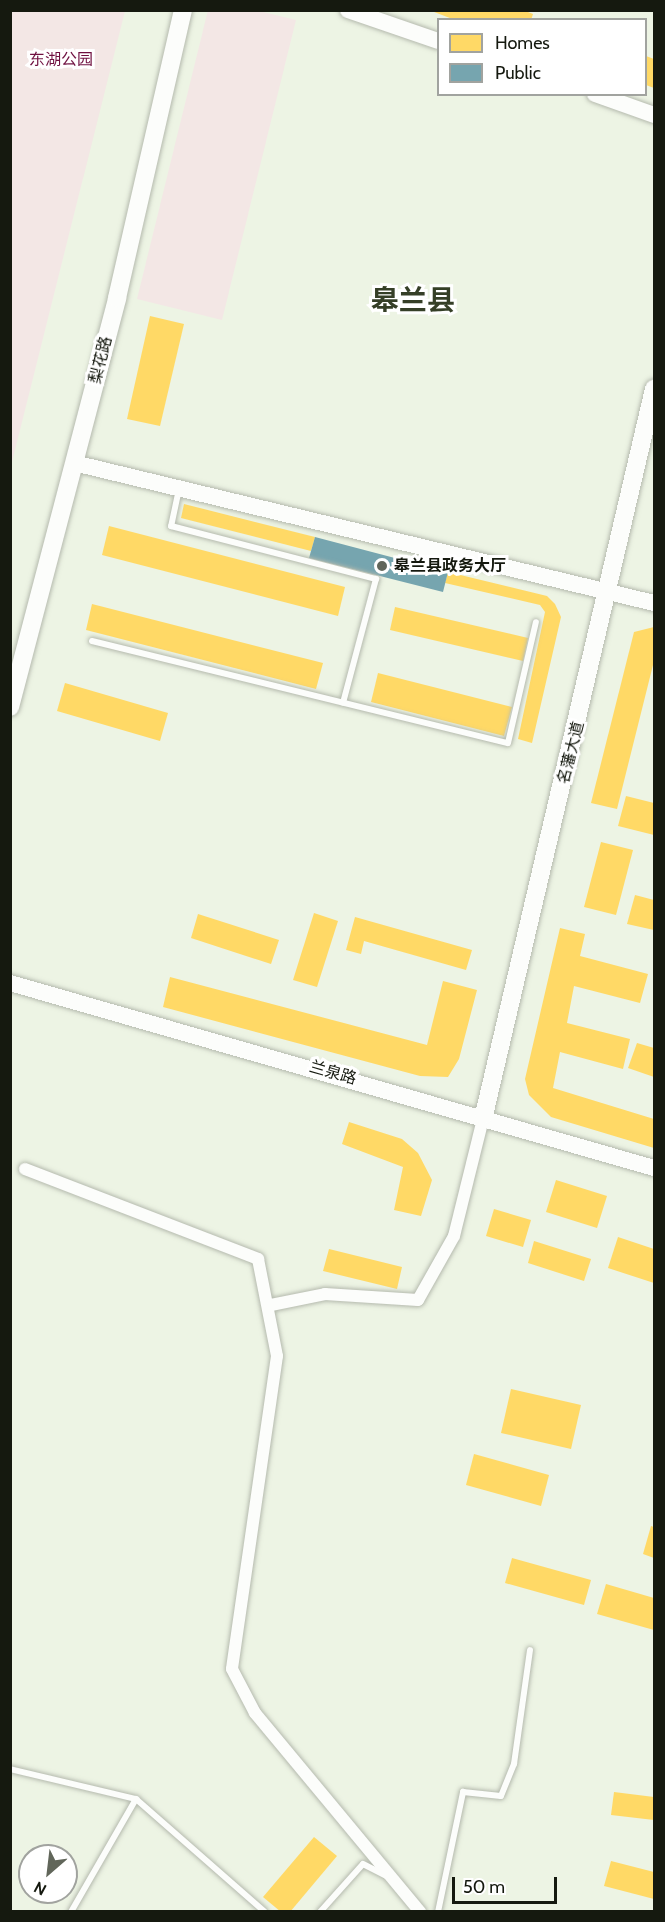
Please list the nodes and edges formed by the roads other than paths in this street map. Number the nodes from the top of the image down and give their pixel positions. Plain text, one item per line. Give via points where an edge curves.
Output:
1 (183, 10) edge
2 (348, 10) edge
3 (437, 41) edge
4 (601, 96) edge
5 (654, 115) edge
6 (654, 389) edge
7 (74, 463) junction
8 (179, 488) junction
9 (610, 592) junction
10 (654, 603) edge
11 (536, 622) dead end
12 (92, 641) dead end
13 (343, 703) junction
14 (10, 707) edge
15 (10, 983) edge
16 (484, 1115) junction
17 (654, 1168) edge
18 (25, 1169) dead end
19 (271, 1305) junction
20 (530, 1650) dead end
21 (10, 1769) edge
22 (136, 1798) junction
23 (398, 1882) junction
24 (71, 1911) edge
25 (265, 1911) edge
26 (320, 1911) edge
27 (420, 1911) edge
28 (438, 1911) edge

1 - 7 main road, 梨花路
2 - 3 street
4 - 5 street
6 - 9 main road, 名藩大道
7 - 8 street
7 - 14 main road, 梨花路
8 - 9 street
8 - 13 lane via 171,526 376,579
9 - 10 street
9 - 16 main road, 名藩大道
11 - 13 lane via 508,743
12 - 13 lane
15 - 16 street, 兰泉路
16 - 17 street, 兰泉路
16 - 19 street via 454,1236 418,1300 325,1294
18 - 19 street via 258,1259
19 - 23 street via 277,1356 232,1669 255,1713
20 - 28 lane via 514,1764 501,1796 463,1792
21 - 22 lane
22 - 24 lane
22 - 25 lane
23 - 26 lane via 363,1863
23 - 27 street

